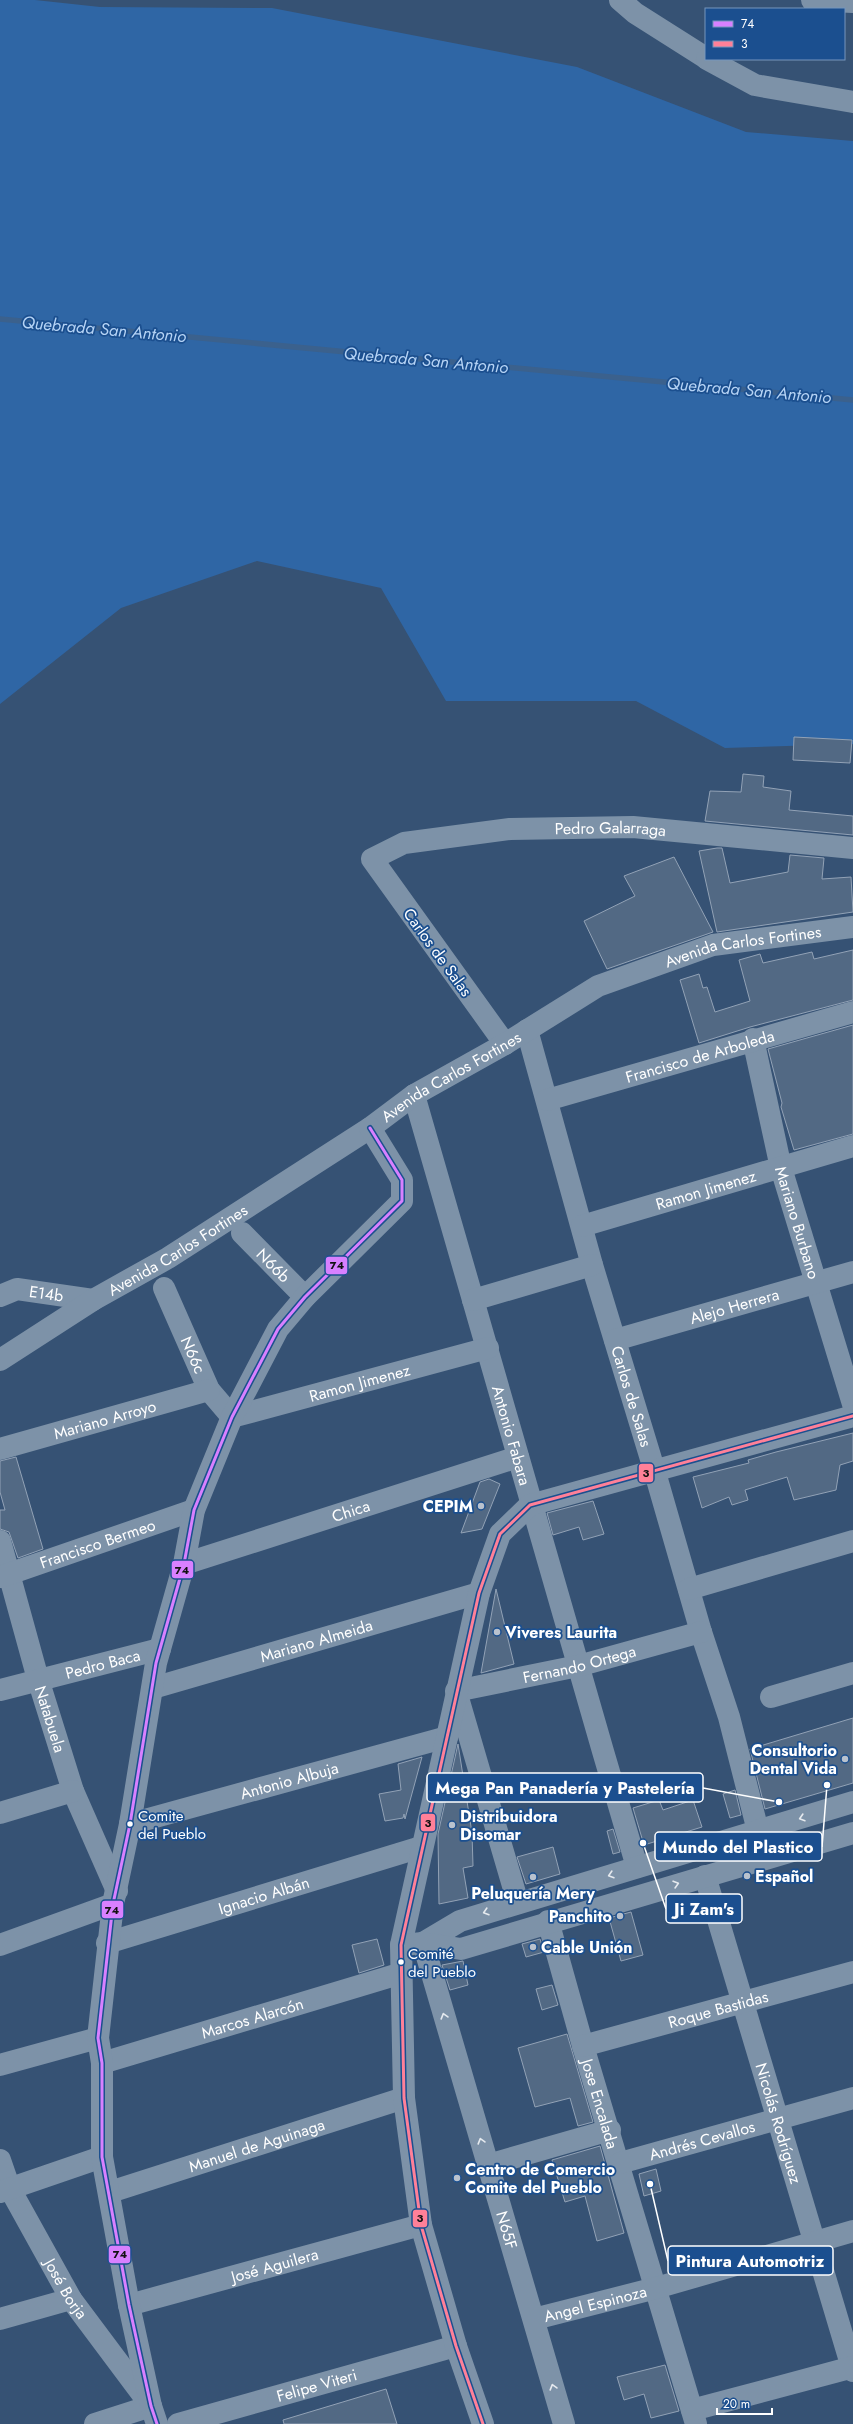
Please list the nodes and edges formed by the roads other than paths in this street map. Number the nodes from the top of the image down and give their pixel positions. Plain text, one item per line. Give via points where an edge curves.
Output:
1 (620, 0) edge
2 (812, 0) edge
3 (853, 2) edge
4 (705, 58) edge
5 (708, 60) edge
6 (853, 102) edge
7 (853, 848) edge
8 (372, 859) joint
9 (853, 927) edge
10 (853, 1012) edge
11 (528, 1030) junction
12 (753, 1039) junction
13 (505, 1044) junction
14 (414, 1095) junction
15 (548, 1100) junction
16 (370, 1128) junction
17 (853, 1146) edge
18 (780, 1168) junction
19 (582, 1226) junction
20 (242, 1233) dead end
21 (592, 1265) junction
22 (853, 1272) edge
23 (816, 1282) junction
24 (164, 1288) dead end
25 (0, 1296) edge
26 (305, 1298) junction
27 (93, 1300) junction
28 (474, 1300) junction
29 (615, 1340) junction
30 (488, 1348) junction
31 (0, 1360) edge
32 (209, 1390) junction
33 (853, 1404) edge
34 (853, 1416) edge
35 (232, 1417) junction
36 (0, 1449) edge
37 (518, 1457) junction
38 (654, 1469) junction
39 (530, 1505) junction
40 (194, 1510) junction
41 (0, 1541) edge
42 (853, 1541) edge
43 (184, 1564) junction
44 (5, 1576) edge
45 (689, 1589) junction
46 (479, 1593) junction
47 (701, 1632) junction
48 (160, 1649) junction
49 (578, 1666) junction
50 (853, 1673) edge
51 (38, 1679) junction
52 (153, 1688) junction
53 (0, 1690) edge
54 (456, 1691) junction
55 (771, 1697) dead end
56 (447, 1736) junction
57 (73, 1791) junction
58 (853, 1802) edge
59 (0, 1812) edge
60 (130, 1824) junction
61 (758, 1831) junction
62 (853, 1833) edge
63 (421, 1847) junction
64 (637, 1867) junction
65 (705, 1876) junction
66 (115, 1898) junction
67 (518, 1902) junction
68 (548, 1921) junction
69 (107, 1943) junction
70 (423, 1943) junction
71 (0, 1945) edge
72 (401, 1945) junction
73 (853, 1972) edge
74 (402, 1973) junction
75 (741, 2003) junction
76 (98, 2038) junction
77 (583, 2046) junction
78 (102, 2063) junction
79 (0, 2065) edge
80 (404, 2098) junction
81 (853, 2098) edge
82 (778, 2119) junction
83 (610, 2130) junction
84 (102, 2157) junction
85 (0, 2160) edge
86 (620, 2163) junction
87 (488, 2165) junction
88 (5, 2190) edge
89 (110, 2192) junction
90 (421, 2225) junction
91 (853, 2231) edge
92 (814, 2242) junction
93 (656, 2288) junction
94 (71, 2299) junction
95 (129, 2305) junction
96 (0, 2319) edge
97 (534, 2319) junction
98 (456, 2346) junction
99 (853, 2369) edge
100 (154, 2415) edge
101 (694, 2417) edge
102 (95, 2424) edge
103 (178, 2424) edge
104 (483, 2424) edge
105 (564, 2424) edge

1 - 4 street via 635,13
2 - 3 street
5 - 6 street via 754,85
7 - 8 street, Pedro Galarraga via 633,828 510,829 404,843
8 - 13 street, Carlos de Salas
9 - 11 street, Avenida Carlos Fortines via 713,945 598,986
10 - 12 street, Francisco de Arboleda
11 - 13 street, Avenida Carlos Fortines
11 - 15 street, Carlos de Salas
12 - 15 street, Francisco de Arboleda
12 - 18 street, Mariano Burbano
13 - 14 street, Avenida Carlos Fortines
14 - 16 street, Avenida Carlos Fortines
14 - 28 street, Antonio Fabara
15 - 19 street, Carlos de Salas
16 - 26 street via 402,1180 402,1202
16 - 27 street, Avenida Carlos Fortines via 168,1258
17 - 18 street, Ramon Jimenez
18 - 19 street, Ramon Jimenez
18 - 23 street, Mariano Burbano
19 - 21 street, Carlos de Salas
20 - 26 street, N66b
21 - 28 street
21 - 29 street, Carlos de Salas
22 - 23 street, Alejo Herrera
23 - 29 street, Alejo Herrera
23 - 33 street, Mariano Burbano
24 - 32 street, N66c
25 - 27 street, E14b via 17,1289
26 - 35 street via 278,1329
27 - 31 street, Avenida Carlos Fortines
28 - 30 street, Antonio Fabara
29 - 38 street, Carlos de Salas
30 - 35 street, Ramon Jimenez
30 - 37 street, Antonio Fabara
32 - 35 street, N66c
32 - 36 street, Mariano Arroyo
34 - 38 street
35 - 40 street
37 - 39 street, Antonio Fabara
37 - 43 street, Chica
38 - 39 street
38 - 45 street, Carlos de Salas
39 - 46 street via 500,1534
39 - 49 street, Antonio Fabara
40 - 43 street
40 - 44 street, Francisco Bermeo
41 - 44 street, Natabuela
42 - 45 street
43 - 48 street
44 - 51 street, Natabuela
45 - 47 street, Carlos de Salas
46 - 52 street, Mariano Almeida
46 - 54 street
47 - 49 street, Fernando Ortega
47 - 61 street, Carlos de Salas via 729,1717
48 - 51 street, Pedro Baca
48 - 52 street
49 - 54 street, Fernando Ortega
49 - 64 street, Antonio Fabara
50 - 55 street
51 - 53 street, Pedro Baca
51 - 57 street, Natabuela
52 - 60 street
54 - 56 street
54 - 67 street
56 - 60 street, Antonio Albuja
56 - 63 street
57 - 59 street
57 - 66 street, Natabuela
58 -> 61 street
60 - 66 street
61 - 64 street
62 - 65 street
63 - 69 street, Ignacio Albán
63 - 72 street
64 -> 67 street
68 -> 65 street
65 - 75 street, Nicolás Rodríguez
66 - 69 street
66 - 71 street
67 -> 70 street via 460,1921
68 - 70 street via 461,1949
68 - 77 street, Jose Encalada
69 - 76 street
70 - 72 street
87 -> 70 street, N65F
72 - 74 street
73 - 75 street, Roque Bastidas
74 - 78 street, Marcos Alarcón
74 - 80 street
75 - 77 street, Roque Bastidas
75 - 82 street, Nicolás Rodríguez
76 - 78 street
76 - 79 street
77 - 83 street, Jose Encalada
78 - 84 street
80 - 89 street, Manuel de Aguinaga
80 - 90 street
81 - 82 street, Andrés Cevallos
82 - 86 street, Andrés Cevallos
82 - 92 street, Nicolás Rodríguez
83 - 86 street, Jose Encalada
83 - 87 street
84 - 88 street
84 - 89 street
85 - 88 street, José Borja
86 - 93 street, Jose Encalada
87 - 97 street, N65F
88 - 94 street, José Borja
89 - 95 street
90 - 95 street, José Aguilera
90 - 98 street
91 - 92 street, Angel Espinoza
92 - 93 street, Angel Espinoza
92 - 99 street, Nicolás Rodríguez
93 - 97 street, Angel Espinoza
93 - 101 street, Jose Encalada
94 - 96 street
94 - 100 street, José Borja
95 - 100 street
105 -> 97 street, N65F
98 - 103 street, Felipe Viteri
98 - 104 street
99 - 101 street
100 - 102 street

